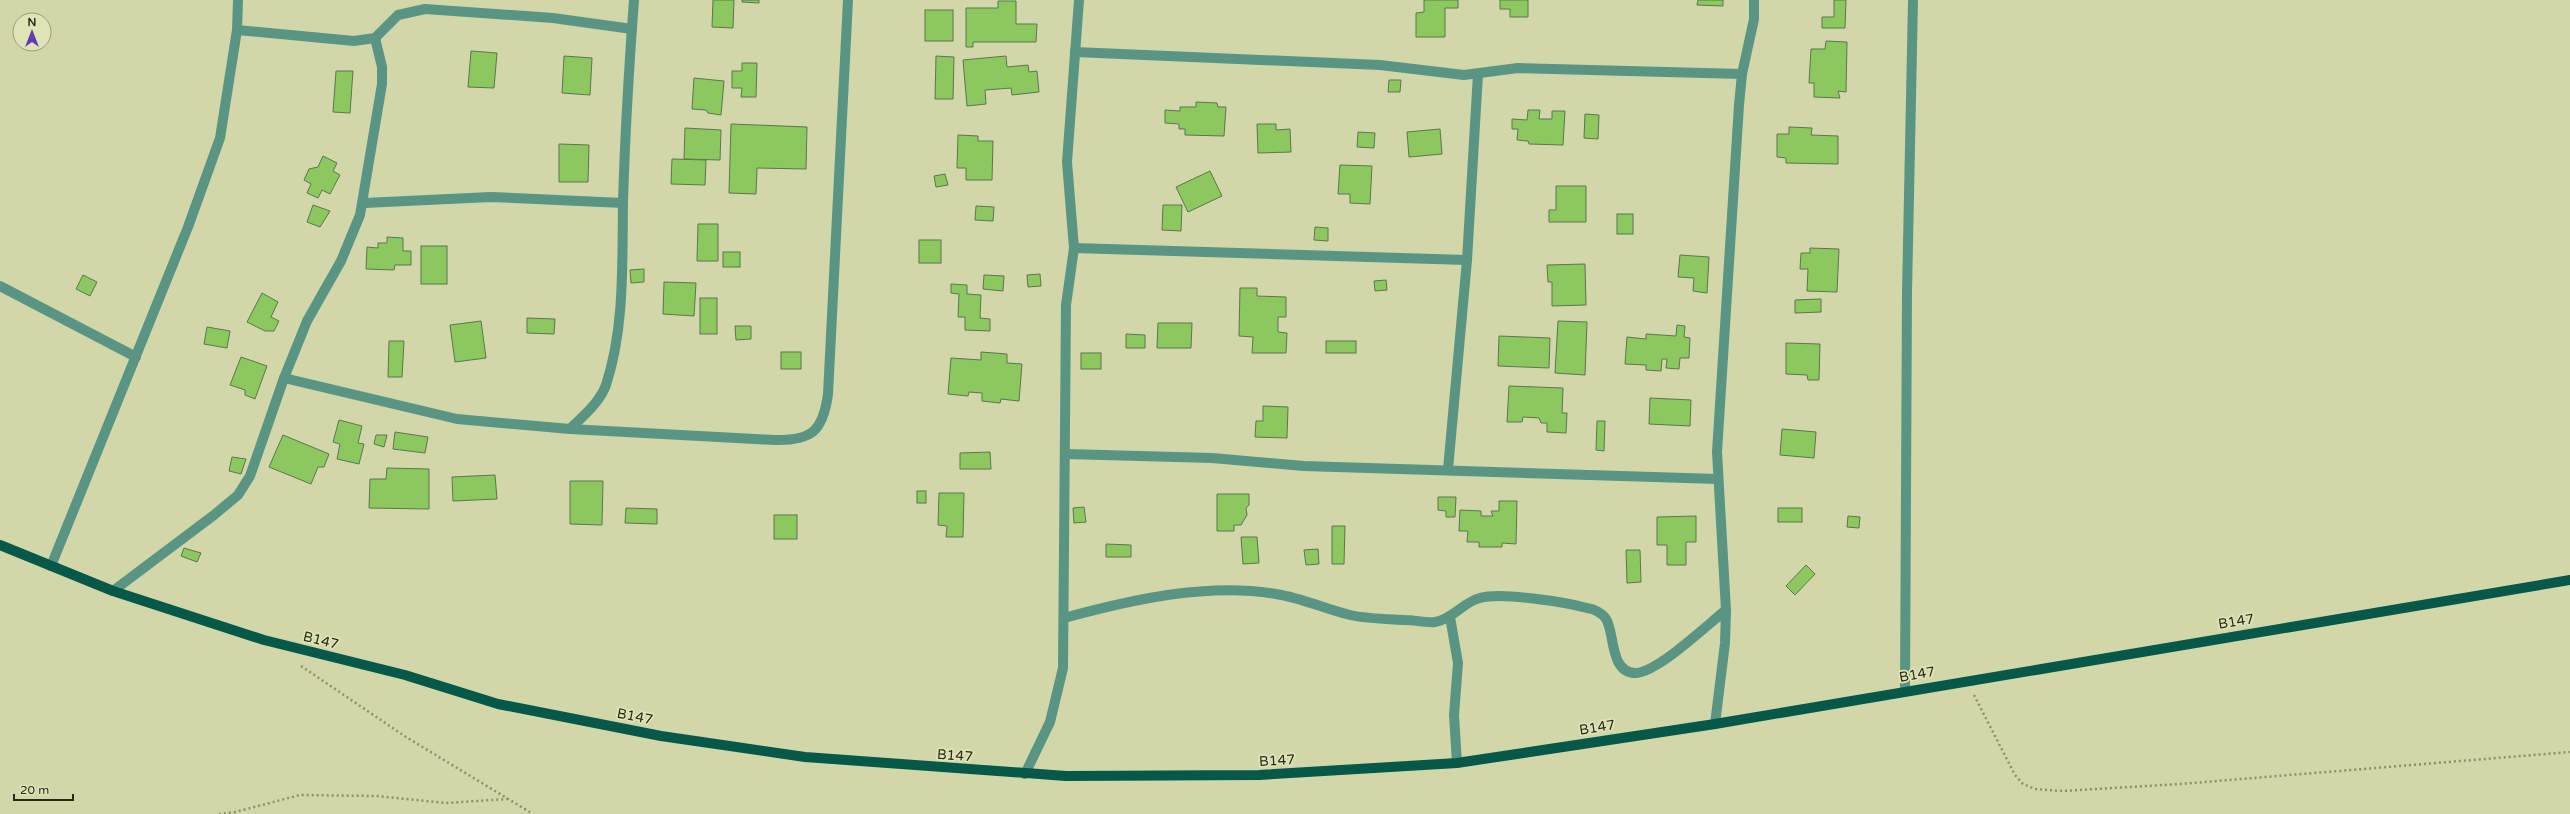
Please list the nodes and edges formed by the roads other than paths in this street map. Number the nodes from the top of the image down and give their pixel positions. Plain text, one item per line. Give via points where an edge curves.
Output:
1 (238, 0) edge
2 (634, 0) edge
3 (848, 0) edge
4 (1079, 0) edge
5 (1754, 0) edge
6 (1914, 0) edge
7 (632, 29) junction
8 (237, 30) junction
9 (375, 38) junction
10 (1075, 52) junction
11 (1478, 74) junction
12 (1742, 74) junction
13 (364, 203) junction
14 (623, 203) junction
15 (1074, 248) junction
16 (1467, 260) junction
17 (0, 286) edge
18 (136, 357) junction
19 (284, 378) junction
20 (570, 429) junction
21 (1066, 454) junction
22 (1448, 469) junction
23 (1718, 479) junction
24 (0, 545) edge
25 (52, 566) junction
26 (2570, 580) edge
27 (113, 591) junction
28 (1726, 610) junction
29 (1450, 616) junction
30 (1064, 618) junction
31 (1905, 690) junction
32 (1715, 724) junction
33 (1456, 763) junction
34 (1025, 774) junction

1 - 8 street
2 - 7 street
3 - 20 street via 828,394 822,422 815,431 802,438 788,440
4 - 10 street
5 - 12 street via 1751,36
6 - 31 street via 1907,293
7 - 9 street via 553,18 426,9 398,15
7 - 14 street
8 - 9 street via 354,41
8 - 18 street via 220,138
9 - 13 street via 382,67 382,84
10 - 11 street via 1380,65 1443,74
10 - 15 street via 1067,162
11 - 12 street via 1518,68
11 - 16 street
12 - 23 street via 1718,444
13 - 14 street via 492,197
13 - 19 street via 341,261 307,321
14 - 20 street via 622,273 613,357 605,386 597,401
15 - 16 street
15 - 21 street via 1066,305
16 - 22 street
17 - 18 street
18 - 25 street
19 - 20 street via 457,419
19 - 27 street via 250,476 238,495 178,544
21 - 22 street via 1212,458 1304,466
21 - 30 street
22 - 23 street
23 - 28 street via 1725,552
24 - 25 main road, B147 / B147
25 - 27 main road, B147 / B147
26 - 31 main road, B147 / B147
27 - 34 main road, B147 / B147 via 264,640 405,675 506,705 661,736 805,757
28 - 29 street via 1658,665 1643,672 1633,673 1622,666 1614,654 1606,620 1597,611 1588,608 1532,599 1481,597 1464,605
28 - 32 street via 1725,643
29 - 30 street via 1435,622 1362,618 1276,594 1230,590 1118,604
29 - 33 street via 1458,663 1454,715
30 - 34 street via 1062,668 1057,698 1050,722
31 - 32 main road, B147 / B147
32 - 33 main road, B147 / B147
33 - 34 main road, B147 / B147 via 1259,775 1125,777

